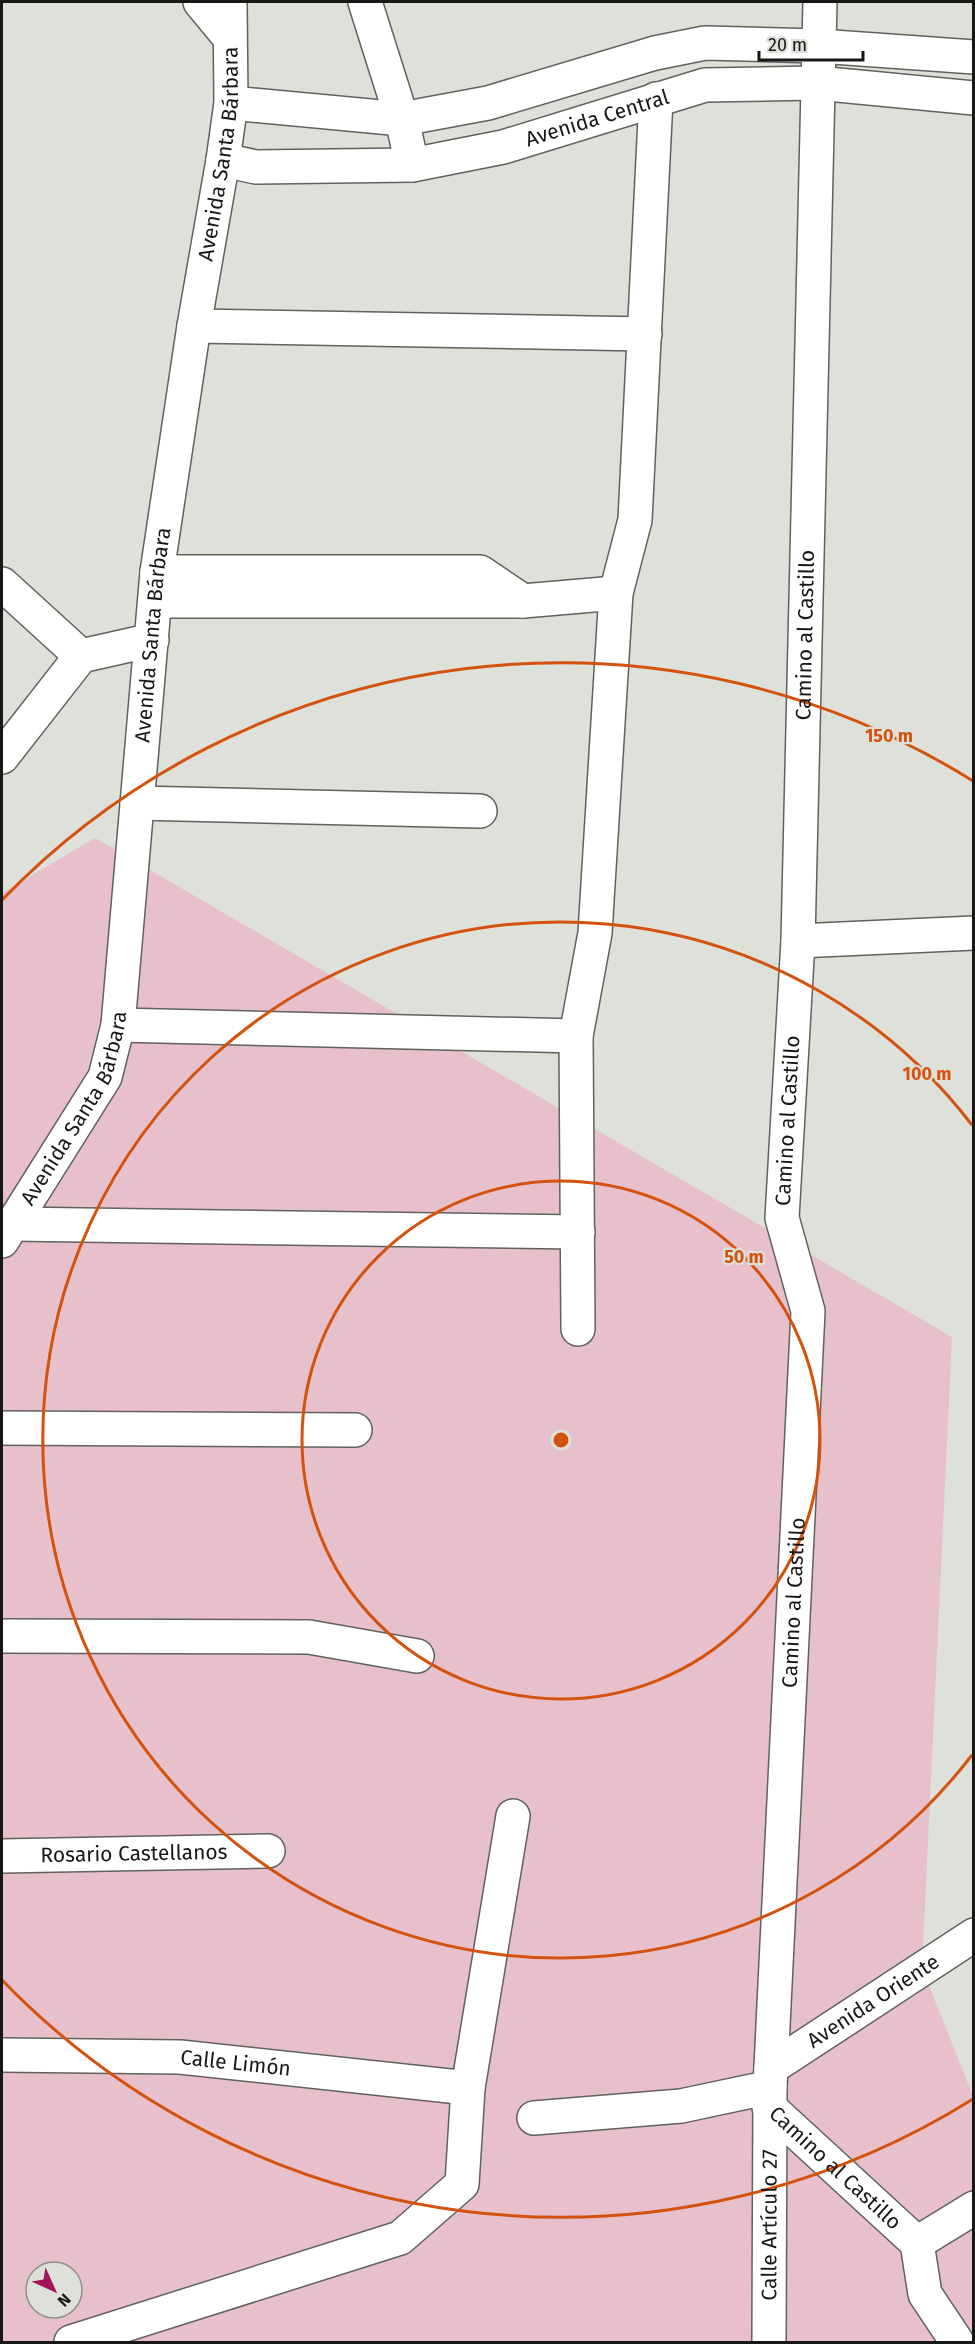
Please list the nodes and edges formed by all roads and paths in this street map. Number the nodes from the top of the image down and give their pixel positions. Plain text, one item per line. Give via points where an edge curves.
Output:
1 (200, 2) edge
2 (230, 2) edge
3 (365, 2) edge
4 (820, 2) edge
5 (229, 38) junction
6 (819, 46) junction
7 (974, 57) edge
8 (817, 83) junction
9 (974, 98) edge
10 (656, 99) junction
11 (231, 103) junction
12 (402, 119) junction
13 (223, 160) junction
14 (412, 165) junction
15 (194, 326) junction
16 (645, 333) junction
17 (2, 584) edge
18 (156, 587) junction
19 (616, 593) junction
20 (152, 640) junction
21 (81, 656) junction
22 (2, 757) edge
23 (137, 803) junction
24 (480, 812) dead end
25 (974, 933) edge
26 (798, 941) junction
27 (118, 1025) junction
28 (576, 1036) junction
29 (7, 1232) edge
30 (578, 1232) junction
31 (578, 1329) dead end
32 (2, 1428) edge
33 (355, 1430) dead end
34 (2, 1636) edge
35 (417, 1656) dead end
36 (513, 1816) dead end
37 (268, 1851) dead end
38 (2, 1856) edge
39 (974, 1935) edge
40 (2, 2055) edge
41 (770, 2087) junction
42 (468, 2088) junction
43 (534, 2118) dead end
44 (974, 2208) edge
45 (917, 2243) junction
46 (70, 2343) edge
47 (769, 2343) edge
48 (957, 2343) edge

1 - 5 street
2 - 5 street, Avenida Santa Bárbara
3 - 12 street
4 - 6 street, Camino al Castillo
5 - 11 street, Avenida Santa Bárbara
6 - 7 street
6 - 8 street, Camino al Castillo
6 - 12 street via 705,43 655,53 488,103
8 - 9 street, Avenida Central
8 - 10 street, Avenida Central via 705,85
8 - 26 street, Camino al Castillo
10 - 14 street, Avenida Central via 503,147
10 - 16 street
11 - 12 street
11 - 13 street, Avenida Santa Bárbara
12 - 14 street
13 - 14 street, Avenida Central via 256,167
13 - 15 street, Avenida Santa Bárbara
15 - 16 street
15 - 18 street, Avenida Santa Bárbara
16 - 19 street via 635,520
17 - 21 street
18 - 19 street via 480,572 523,601
18 - 20 street, Avenida Santa Bárbara
19 - 28 street via 596,933
20 - 21 street
20 - 23 street, Avenida Santa Bárbara
21 - 22 street
23 - 24 street
23 - 27 street, Avenida Santa Bárbara
25 - 26 street
26 - 41 street, Camino al Castillo via 782,1218 808,1311
27 - 28 street
27 - 29 street, Avenida Santa Bárbara via 105,1077
28 - 30 street
29 - 30 street
30 - 31 street
32 - 33 street
34 - 35 street via 309,1637
36 - 42 street
37 - 38 street, Rosario Castellanos
39 - 41 street, Avenida Oriente
40 - 42 street, Calle Limón via 180,2057
41 - 43 street via 681,2106
41 - 45 street, Camino al Castillo
41 - 47 street, Calle Artículo 27
42 - 46 street via 462,2184 400,2238
44 - 45 street
45 - 48 street, Camino al Castillo via 925,2294

